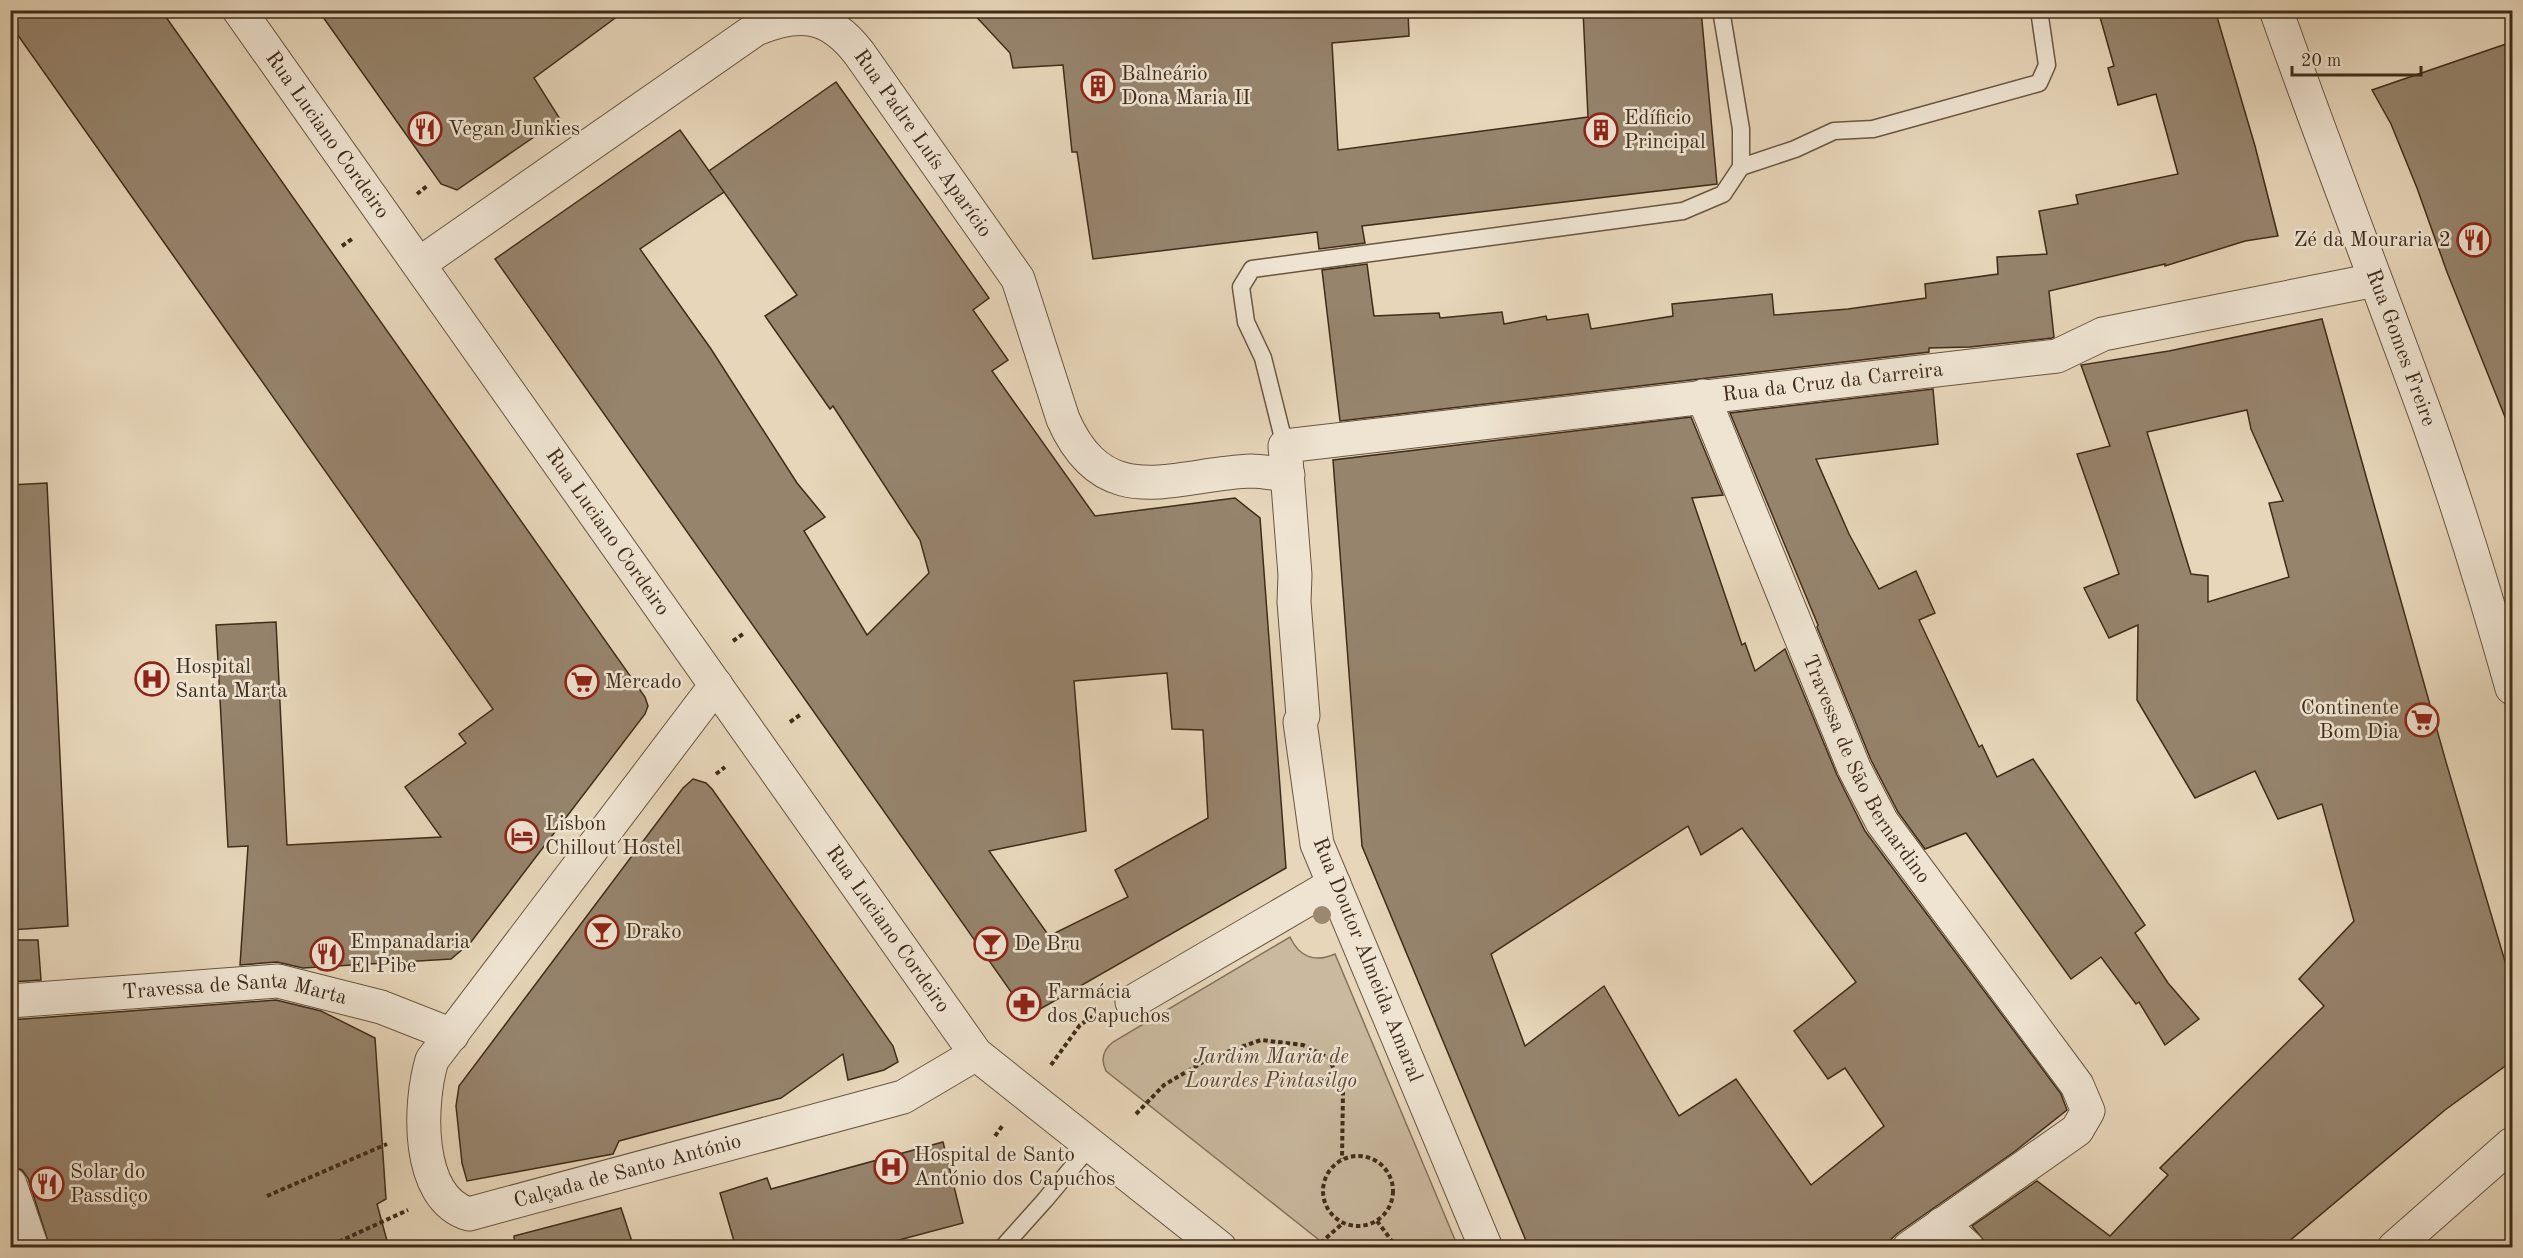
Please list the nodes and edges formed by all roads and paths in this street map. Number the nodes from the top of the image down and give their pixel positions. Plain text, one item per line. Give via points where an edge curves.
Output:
1 (239, 10) edge
2 (1721, 10) edge
3 (2039, 10) edge
4 (2276, 10) edge
5 (1741, 167) junction
6 (427, 186) dead end
7 (417, 194) dead end
8 (353, 238) dead end
9 (342, 246) dead end
10 (419, 264) junction
11 (2374, 280) junction
12 (1703, 396) junction
13 (1287, 460) junction
14 (743, 634) dead end
15 (732, 641) dead end
16 (716, 685) junction
17 (2512, 688) edge
18 (800, 715) dead end
19 (789, 722) dead end
20 (726, 767) dead end
21 (716, 774) dead end
22 (1334, 884) junction
23 (10, 1001) edge
24 (1132, 1002) joint
25 (452, 1035) junction
26 (976, 1054) junction
27 (1051, 1065) dead end
28 (1136, 1114) dead end
29 (1003, 1124) dead end
30 (995, 1136) dead end
31 (390, 1143) dead end
32 (2512, 1144) edge
33 (1091, 1145) junction
34 (1342, 1159) junction
35 (2512, 1169) edge
36 (2471, 1178) junction
37 (10, 1184) edge
38 (267, 1196) dead end
39 (395, 1215) dead end
40 (1377, 1221) junction
41 (1343, 1223) junction
42 (1942, 1224) junction
43 (32, 1248) edge
44 (325, 1248) edge
45 (1002, 1248) edge
46 (1220, 1248) edge
47 (1315, 1248) edge
48 (1397, 1248) edge
49 (1486, 1248) edge
50 (1909, 1248) edge
51 (1968, 1248) edge
52 (2394, 1248) edge

1 - 10 street, Rua Luciano Cordeiro
2 - 5 lane via 1741,129
3 - 5 lane via 2047,65 2039,83 1874,129 1834,131
4 - 11 street, Rua Gomes Freire
5 - 13 lane via 1723,194 1683,211 1252,269 1241,287 1246,322 1263,358
6 - 7 path
8 - 9 path
10 - 13 street, Rua Padre Luís Aparício via 756,29 797,17 815,20 847,38 1018,279 1063,419 1086,458 1122,480 1143,483 1252,471
10 - 16 street, Rua Luciano Cordeiro
11 - 12 street, Rua da Cruz da Carreira via 2103,334 2057,356
11 - 17 street, Rua Gomes Freire via 2429,425
12 - 13 street, Rua da Cruz da Carreira
12 - 42 street, Travessa de São Bernardino via 1854,768 1882,822 2077,1085 2088,1111 2077,1130
13 - 22 street, Rua Doutor Almeida Amaral via 1305,768 1317,844
14 - 15 path
16 - 25 street, Calçada de Santo António
16 - 26 street, Rua Luciano Cordeiro
18 - 19 path
20 - 21 path
22 - 24 street
22 - 49 street, Rua Doutor Almeida Amaral
23 - 25 street, Travessa de Santa Marta via 278,981 381,1007
24 - 27 path via 1113,1004 1080,1024
25 - 26 street, Calçada de Santo António via 432,1060 423,1112 429,1169 435,1186 453,1207 469,1214 903,1097
26 - 33 street, Rua Luciano Cordeiro
28 - 34 path via 1164,1085 1210,1058 1261,1040 1303,1045 1329,1058 1343,1091
29 - 30 path
31 - 38 path
32 - 36 street
33 - 45 lane
33 - 46 street, Rua Luciano Cordeiro
34 - 40 path via 1362,1155 1374,1160 1393,1182 1392,1202
34 - 41 path via 1325,1177 1322,1191 1331,1214
35 - 36 street
36 - 52 street
37 - 43 street
39 - 44 path
40 - 41 path via 1355,1226
40 - 48 path
41 - 47 path
42 - 50 street
42 - 51 street

